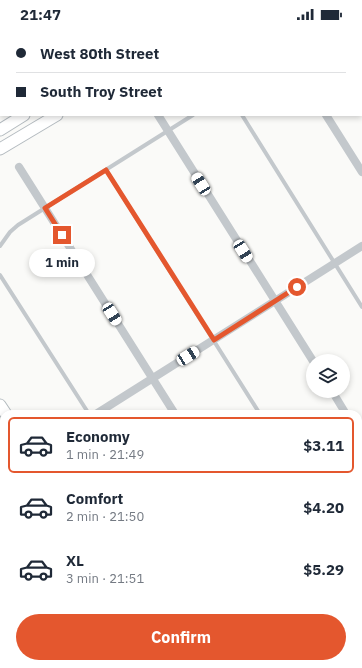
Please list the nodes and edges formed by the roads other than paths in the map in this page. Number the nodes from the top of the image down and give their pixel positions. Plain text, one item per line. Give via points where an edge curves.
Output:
1 (22, 116) edge
2 (55, 116) edge
3 (159, 116) edge
4 (191, 116) edge
5 (243, 116) edge
6 (327, 116) edge
7 (0, 130) edge
8 (168, 131) junction
9 (0, 149) edge
10 (19, 167) dead end
11 (106, 170) junction
12 (362, 172) edge
13 (45, 208) junction
14 (0, 246) edge
15 (362, 246) edge
16 (335, 264) junction
17 (0, 275) edge
18 (275, 301) junction
19 (362, 307) edge
20 (214, 340) junction
21 (309, 354) edge
22 (153, 378) junction
23 (336, 398) edge
24 (86, 410) edge
25 (102, 410) edge
26 (173, 410) edge
27 (258, 410) edge
28 (344, 410) edge

1 - 7 main road
2 - 9 main road
3 - 8 street
4 - 8 lane
5 - 16 lane
6 - 12 street
8 - 11 lane
8 - 18 street
10 - 13 street
11 - 13 lane
11 - 20 lane
13 - 14 lane via 18,225
13 - 22 street
15 - 16 street
16 - 18 street
16 - 19 lane
17 - 24 lane
18 - 20 street
18 - 21 street
20 - 22 street
20 - 27 lane
22 - 25 street
22 - 26 street
23 - 28 street

